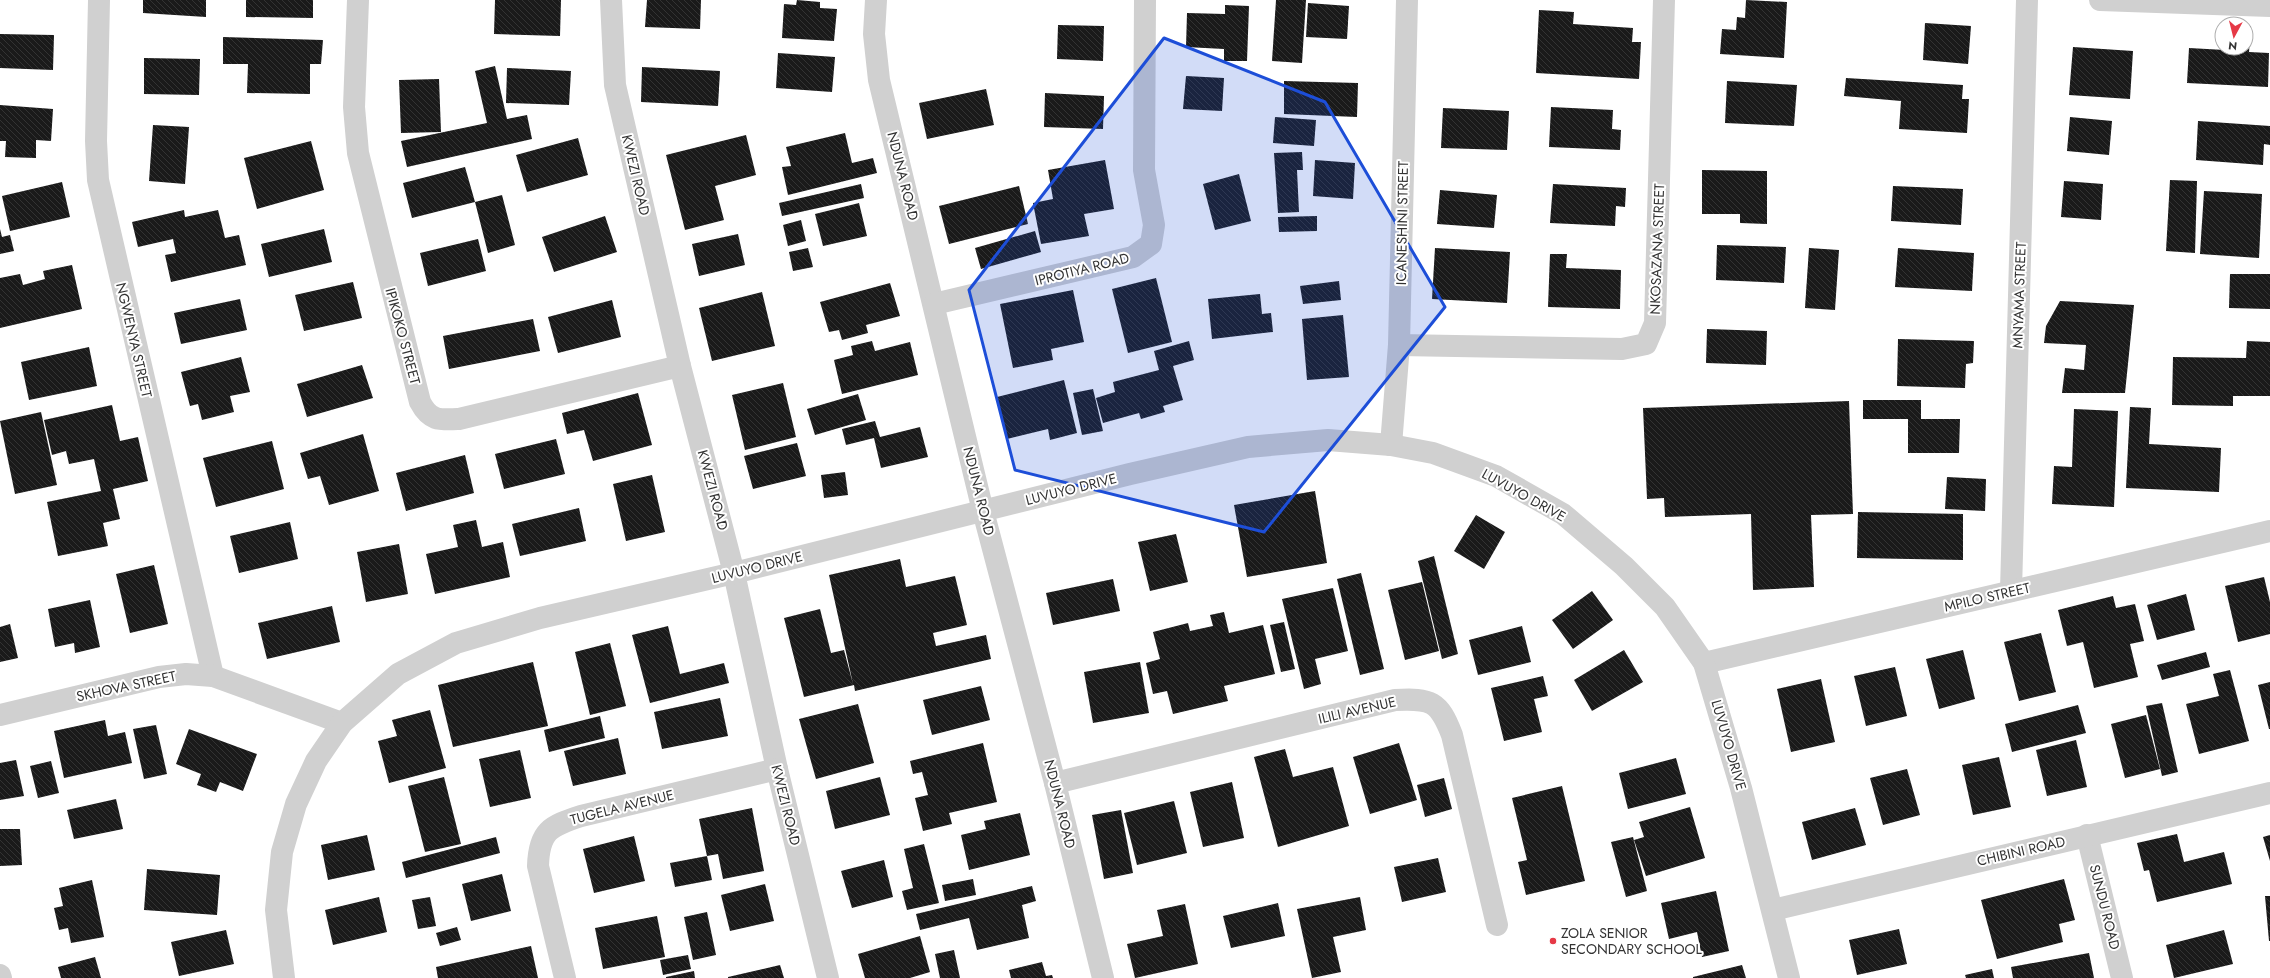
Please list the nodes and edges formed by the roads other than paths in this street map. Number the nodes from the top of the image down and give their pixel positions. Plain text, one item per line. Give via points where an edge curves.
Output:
1 (99, 0) edge
2 (358, 0) edge
3 (612, 0) edge
4 (876, 0) edge
5 (1145, 0) edge
6 (1407, 0) edge
7 (1664, 0) edge
8 (2027, 0) edge
9 (2100, 0) edge
10 (2270, 6) edge
11 (934, 304) junction
12 (1399, 345) junction
13 (680, 366) junction
14 (1391, 445) junction
15 (983, 511) junction
16 (2270, 531) edge
17 (734, 573) junction
18 (2011, 591) junction
19 (1704, 663) junction
20 (213, 676) junction
21 (0, 715) edge
22 (342, 723) junction
23 (777, 769) junction
24 (1055, 783) junction
25 (2270, 793) edge
26 (2087, 835) junction
27 (1773, 910) junction
28 (1497, 925) dead end
29 (284, 978) edge
30 (565, 978) edge
31 (828, 978) edge
32 (1103, 978) edge
33 (1789, 978) edge
34 (2122, 978) edge

1 - 20 street, NGWENYA STREET via 96,141 98,180
2 - 13 street, IPIKOKO STREET via 354,107 358,153 420,402 426,412 433,418 459,419
3 - 13 street, KWEZI ROAD via 615,85
4 - 11 street, NDUNA ROAD via 874,34 879,80
5 - 11 street, IPROTIYA ROAD via 1144,170 1154,225 1151,244 1133,257
6 - 12 street, ICANESHINI STREET
7 - 12 street, NKOSAZANA STREET via 1655,322 1646,344 1622,348
8 - 18 street, MNYAMA STREET
9 - 10 street
11 - 15 street, NDUNA ROAD
12 - 14 street, ICANESHINI STREET
13 - 17 street, KWEZI ROAD
14 - 15 street, LUVUYO DRIVE via 1328,440 1248,447
14 - 19 street, LUVUYO DRIVE via 1433,453 1496,476 1563,514 1624,566 1665,607
15 - 17 street, LUVUYO DRIVE
15 - 24 street, NDUNA ROAD
16 - 18 street, MPILO STREET
17 - 22 street, LUVUYO DRIVE via 540,618 456,643 398,674
17 - 23 street, KWEZI ROAD
18 - 19 street, MPILO STREET
19 - 27 street, LUVUYO DRIVE via 1742,788
20 - 21 street, SKHOVA STREET via 186,674 159,677
20 - 22 street, SKHOVA STREET
22 - 29 street, LUVUYO DRIVE via 310,773 296,804 282,852 276,910
23 - 30 street, TUGELA AVENUE via 582,816 557,824 544,835 538,849 538,866
23 - 31 street, KWEZI ROAD
24 - 28 street, ILILI AVENUE via 1395,700 1416,699 1432,703 1444,714 1452,735
24 - 32 street, NDUNA ROAD
25 - 26 street, CHIBINI ROAD
26 - 27 street, CHIBINI ROAD
26 - 34 street, SUNDU ROAD
27 - 33 street, LUVUYO DRIVE

